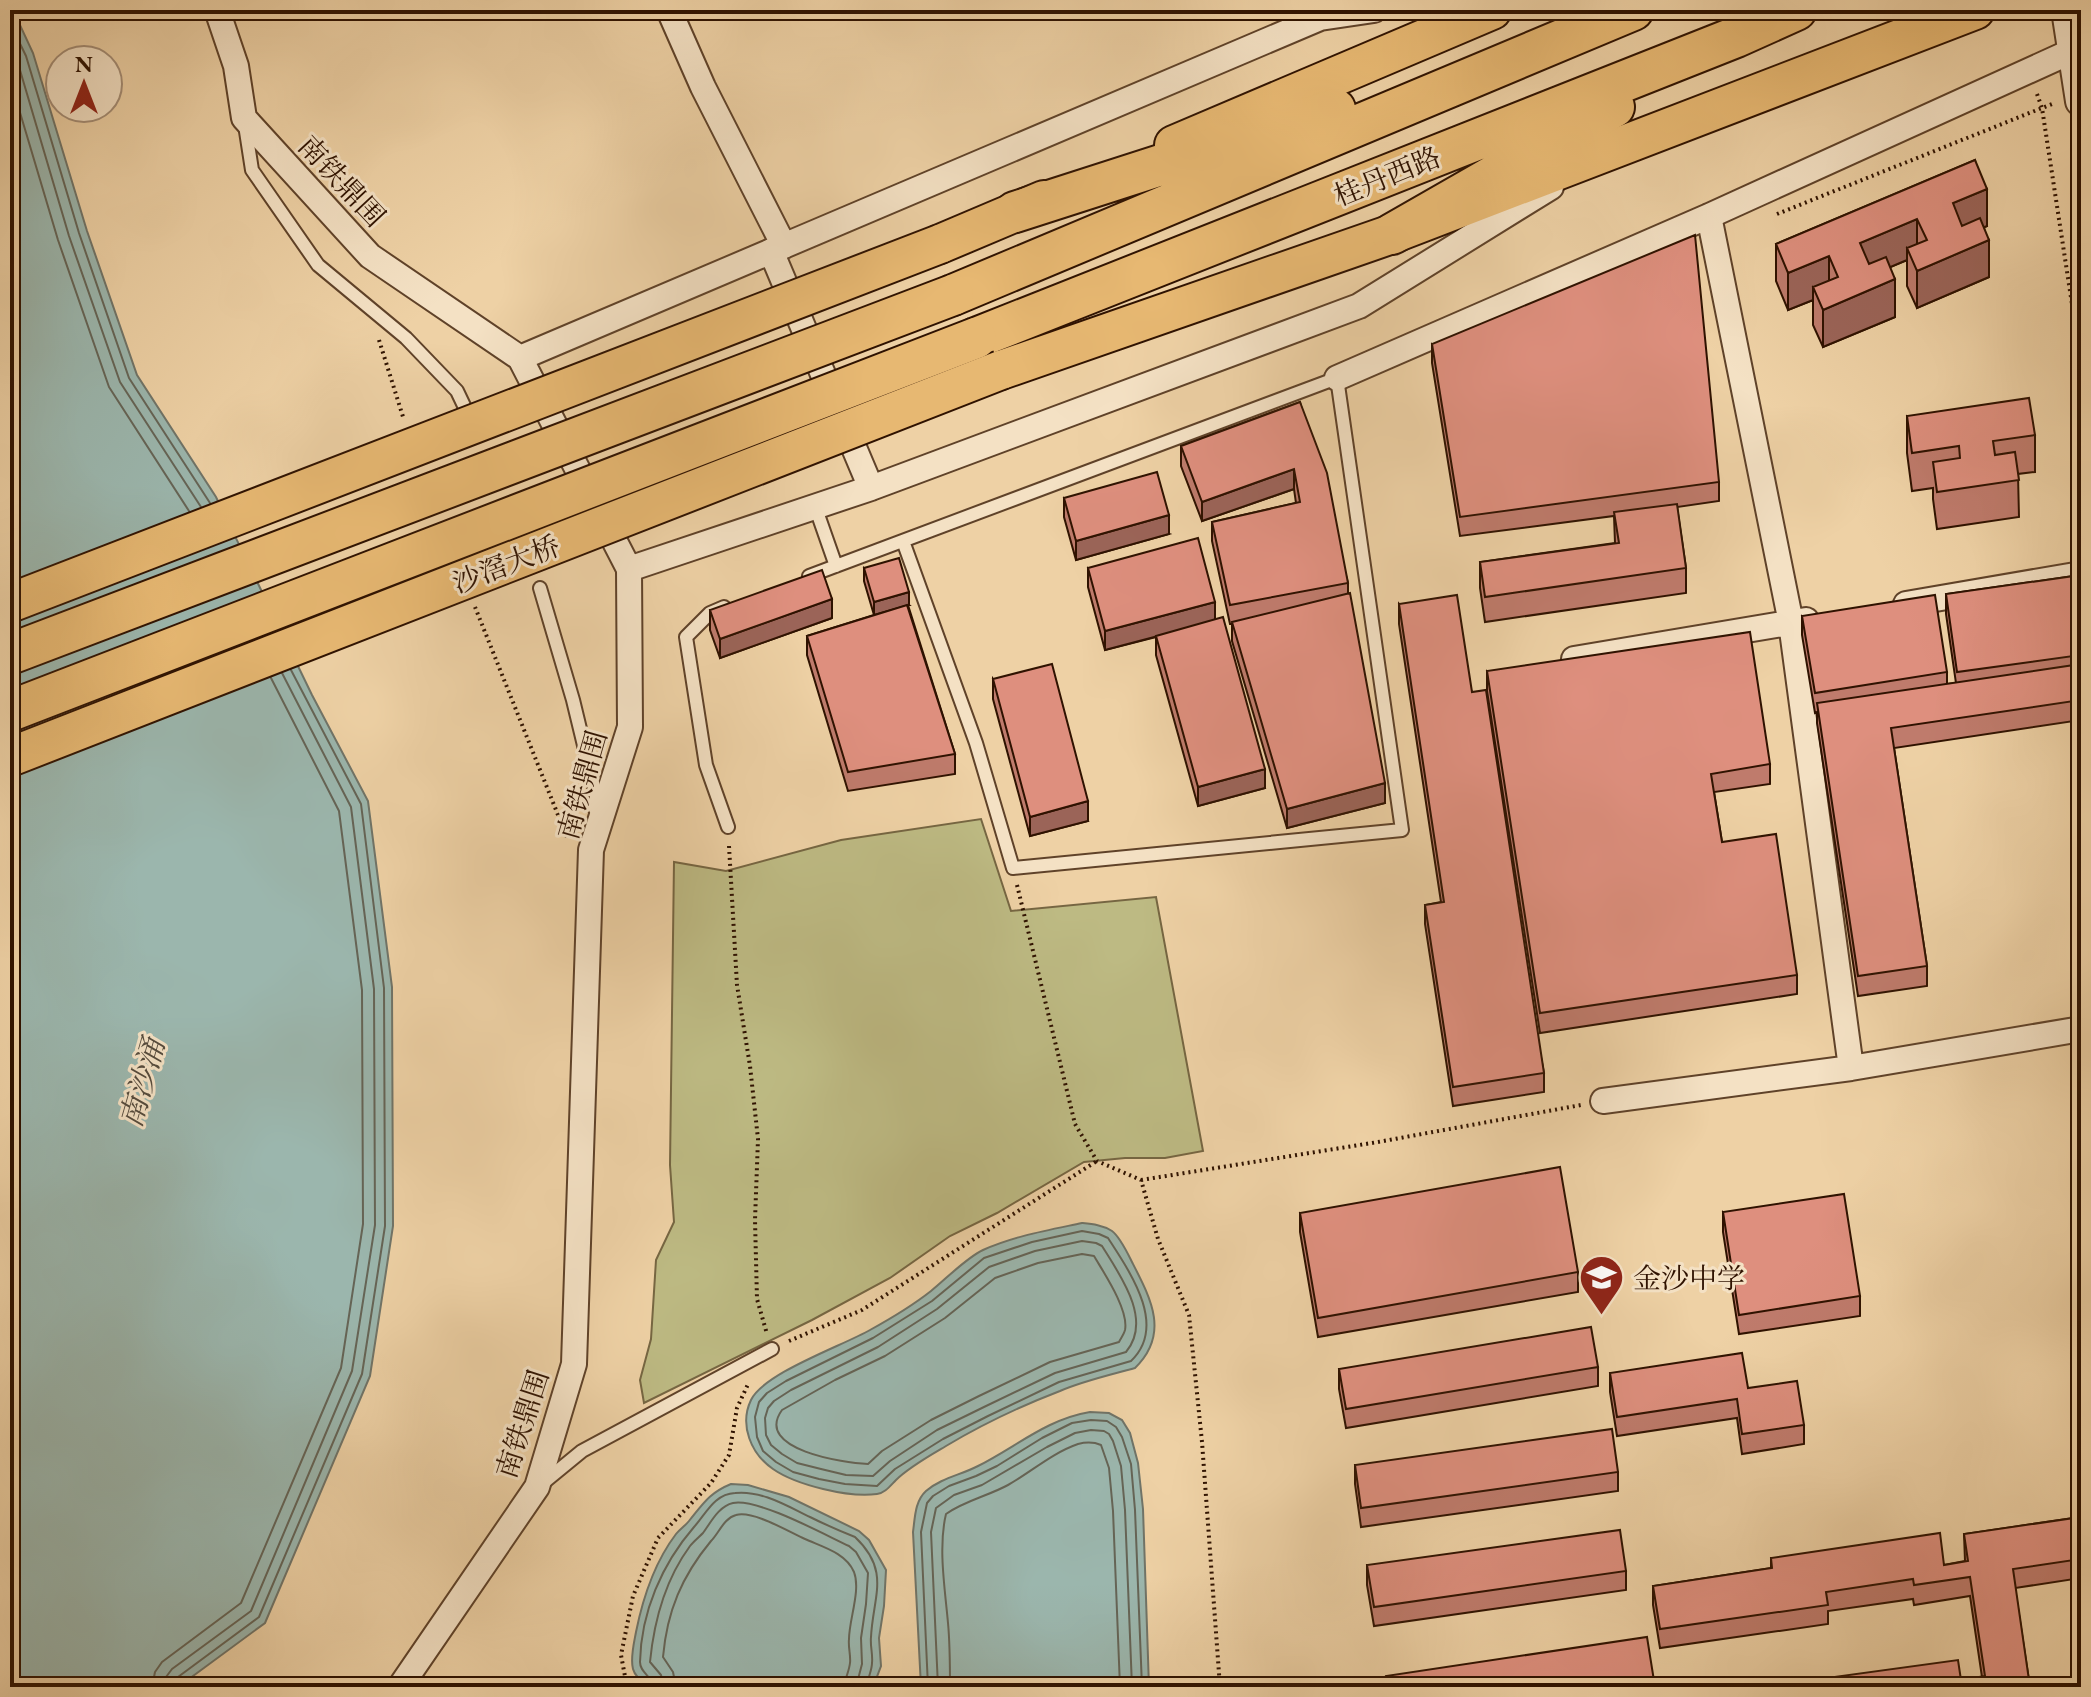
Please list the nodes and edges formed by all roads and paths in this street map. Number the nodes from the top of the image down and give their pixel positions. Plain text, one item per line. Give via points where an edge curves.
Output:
1 (217, 10) edge
2 (669, 10) edge
3 (1374, 10) edge
4 (1492, 10) edge
5 (1633, 10) edge
6 (1796, 10) edge
7 (1975, 10) edge
8 (2067, 10) edge
9 (1321, 14) edge
10 (1594, 26) junction
11 (1736, 37) junction
12 (2077, 48) edge
13 (2036, 92) dead end
14 (2067, 102) edge
15 (2042, 108) junction
16 (244, 118) junction
17 (1612, 149) junction
18 (1015, 212) junction
19 (1778, 214) dead end
20 (1709, 216) junction
21 (1392, 234) junction
22 (778, 248) junction
23 (976, 338) joint
24 (520, 358) junction
25 (2081, 363) edge
26 (1337, 378) junction
27 (467, 412) dead end
28 (871, 488) junction
29 (815, 506) junction
30 (903, 541) junction
31 (836, 566) junction
32 (629, 569) junction
33 (2081, 574) edge
34 (794, 581) edge
35 (540, 588) dead end
36 (738, 602) edge
37 (10, 603) edge
38 (1882, 607) edge
39 (1821, 618) edge
40 (1791, 623) junction
41 (10, 654) edge
42 (1547, 663) edge
43 (10, 711) edge
44 (10, 757) edge
45 (728, 827) joint
46 (591, 850) junction
47 (1013, 868) junction
48 (2081, 1029) edge
49 (1851, 1068) junction
50 (1603, 1101) joint
51 (1097, 1161) junction
52 (1141, 1180) junction
53 (772, 1349) junction
54 (537, 1487) junction
55 (400, 1687) edge
56 (627, 1687) edge
57 (1220, 1687) edge

1 - 16 street via 236,66
2 - 22 street
3 - 9 street
4 - 18 main road
5 - 10 highway, 桂丹西路
6 - 11 highway, 桂丹西路
7 - 17 main road, 沙滘大桥
8 - 12 street
9 - 22 street
10 - 18 highway
10 - 41 highway, 桂丹西路, bridge via 953,295
11 - 21 highway
11 - 23 highway, 桂丹西路
12 - 14 street
12 - 20 street
13 - 15 path
14 - 15 path
15 - 19 path
15 - 25 path
16 - 24 street, 南铁鼎围 via 370,256
16 - 27 lane via 252,170 318,265 406,338 457,391
17 - 21 main road, 沙滘大桥
17 - 28 street via 1359,306
18 - 37 main road, bridge
20 - 26 street
20 - 40 street
21 - 44 main road, 沙滘大桥, bridge via 1001,370
22 - 24 street
22 - 28 street
23 - 43 highway, 沙滘大桥, bridge
24 - 32 street, 南铁鼎围
26 - 30 lane
26 - 47 lane via 1402,830
28 - 29 street
29 - 31 lane
29 - 32 street
30 - 31 lane
30 - 47 lane via 976,743
31 - 34 lane
32 - 46 street, 南铁鼎围 via 630,727
33 - 38 street
35 - 46 lane via 596,795
36 - 45 lane via 710,613 686,637 706,765
39 - 40 street
40 - 42 street
40 - 49 street
45 - 53 path via 737,985 758,1139 757,1299
46 - 54 street, 南铁鼎围 via 574,1364
47 - 51 path via 1075,1124
48 - 49 street
49 - 50 street
50 - 52 path
51 - 52 path
51 - 53 path via 862,1310
52 - 57 path via 1189,1315
53 - 54 lane via 582,1451
53 - 56 path via 737,1408 729,1455 711,1483 658,1538 639,1582 621,1655
54 - 55 street, 南铁鼎围

